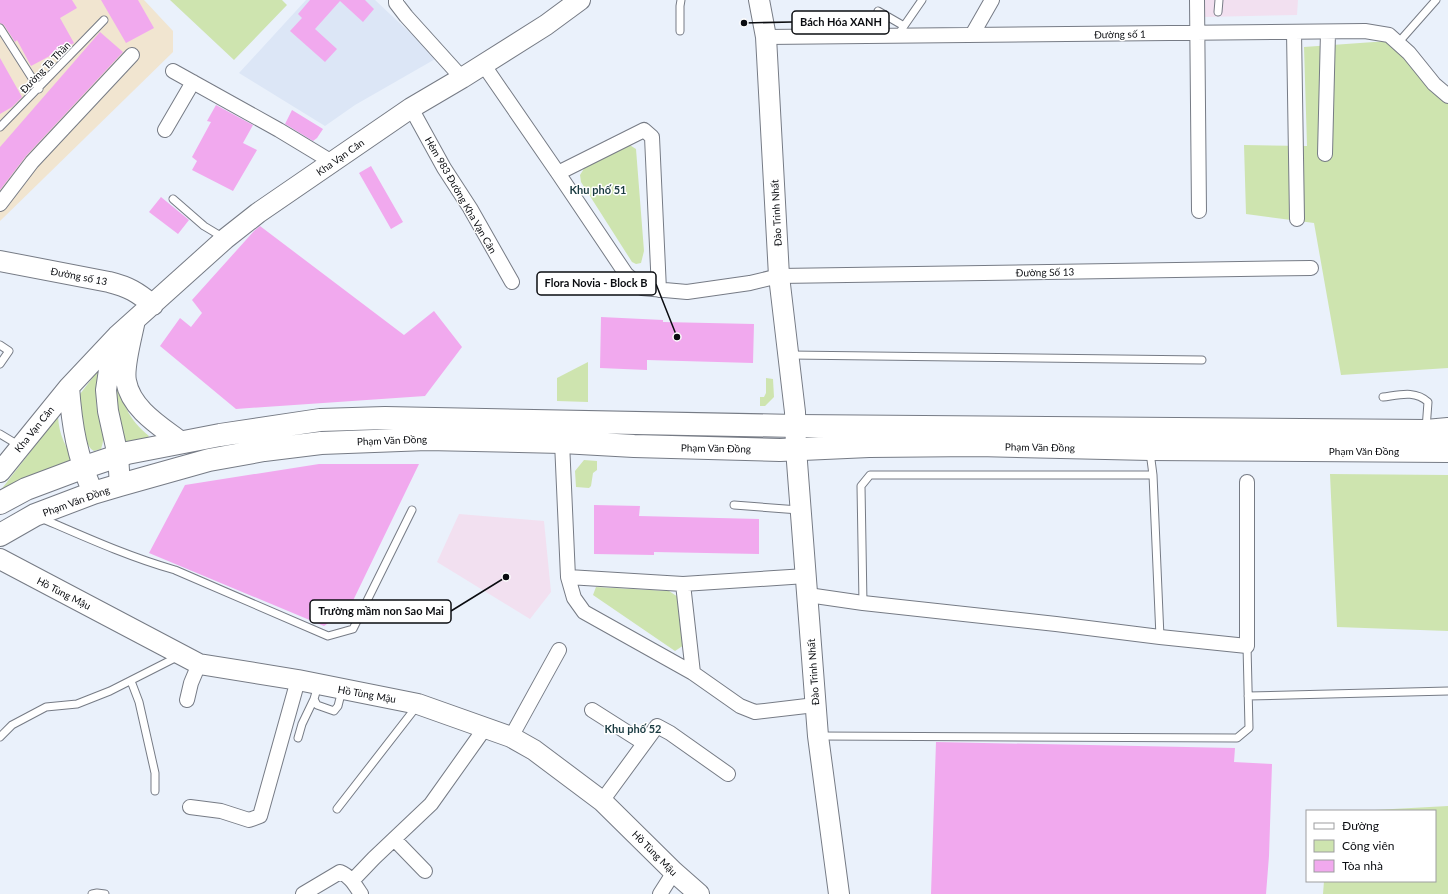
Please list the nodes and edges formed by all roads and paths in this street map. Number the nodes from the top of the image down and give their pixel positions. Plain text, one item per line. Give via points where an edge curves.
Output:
1 (396, 0) edge
2 (580, 0) edge
3 (681, 0) edge
4 (760, 0) edge
5 (922, 0) edge
6 (992, 0) edge
7 (1197, 0) edge
8 (1219, 0) edge
9 (1436, 0) edge
10 (878, 11) dead end
11 (1218, 12) dead end
12 (104, 20) dead end
13 (0, 28) edge
14 (680, 31) dead end
15 (901, 31) junction
16 (1294, 32) junction
17 (1328, 32) junction
18 (1198, 33) junction
19 (972, 35) junction
20 (766, 38) junction
21 (1398, 43) junction
22 (132, 55) dead end
23 (483, 64) junction
24 (173, 71) dead end
25 (462, 78) junction
26 (193, 82) junction
27 (39, 89) junction
28 (1448, 96) edge
29 (410, 108) junction
30 (0, 128) edge
31 (165, 130) dead end
32 (1325, 154) dead end
33 (332, 162) junction
34 (558, 173) junction
35 (173, 199) dead end
36 (0, 204) edge
37 (1199, 211) dead end
38 (1297, 219) dead end
39 (226, 239) junction
40 (0, 261) edge
41 (1311, 268) dead end
42 (780, 276) junction
43 (512, 282) dead end
44 (659, 290) junction
45 (153, 305) junction
46 (136, 320) junction
47 (117, 336) junction
48 (0, 345) edge
49 (788, 355) junction
50 (1202, 360) dead end
51 (0, 364) edge
52 (69, 387) junction
53 (1383, 397) dead end
54 (796, 426) junction
55 (1448, 429) edge
56 (1426, 431) junction
57 (0, 434) edge
58 (181, 442) junction
59 (562, 442) junction
60 (20, 446) junction
61 (796, 449) junction
62 (1150, 449) junction
63 (1448, 451) edge
64 (118, 456) junction
65 (82, 468) junction
66 (0, 472) edge
67 (1153, 475) junction
68 (1247, 482) dead end
69 (120, 485) junction
70 (93, 493) junction
71 (0, 503) edge
72 (734, 505) dead end
73 (412, 510) dead end
74 (802, 510) junction
75 (35, 515) junction
76 (0, 535) edge
77 (0, 559) edge
78 (568, 577) junction
79 (683, 584) junction
80 (807, 585) junction
81 (863, 603) junction
82 (1160, 638) junction
83 (1247, 646) junction
84 (560, 650) dead end
85 (181, 655) junction
86 (199, 664) junction
87 (693, 673) junction
88 (298, 680) junction
89 (131, 681) junction
90 (1448, 691) edge
91 (316, 692) junction
92 (1248, 696) junction
93 (187, 700) dead end
94 (418, 704) junction
95 (815, 705) junction
96 (592, 710) dead end
97 (485, 728) junction
98 (818, 736) junction
99 (0, 737) edge
100 (510, 737) junction
101 (298, 738) dead end
102 (644, 743) junction
103 (728, 774) dead end
104 (155, 791) dead end
105 (602, 801) junction
106 (190, 807) dead end
107 (337, 810) dead end
108 (394, 839) junction
109 (425, 871) dead end
110 (674, 872) junction
111 (352, 881) junction
112 (92, 894) edge
113 (105, 894) edge
114 (303, 894) edge
115 (362, 894) edge
116 (660, 894) edge
117 (699, 894) edge
118 (839, 894) edge

1 - 25 street via 406,16
2 - 23 street, Kha Vạn Cân via 546,25
3 - 14 lane
4 - 20 street, Đào Trinh Nhất
5 - 15 lane
6 - 19 street
7 - 18 street
8 - 11 lane
9 - 21 lane
10 - 15 lane
12 - 27 lane, Đường Tà Thần
13 - 27 lane
15 - 19 street, Đường số 1
15 - 20 street, Đường số 1
16 - 17 street, Đường số 1
16 - 18 street, Đường số 1
16 - 38 street
17 - 21 street, Đường số 1 via 1365,31 1389,35
17 - 32 street
18 - 19 street, Đường số 1
18 - 37 street
20 - 42 street, Đào Trinh Nhất
21 - 28 street, Đường số 1
22 - 36 street via 32,162
23 - 25 street, Kha Vạn Cân
23 - 34 street, Đường Số 13
24 - 26 street
25 - 29 street, Kha Vạn Cân
26 - 31 street
26 - 33 street
27 - 30 lane, Đường Tà Thần
29 - 33 street, Kha Vạn Cân
29 - 43 street, Hẻm 983 Đường Kha Vạn Cân
33 - 39 street, Kha Vạn Cân via 258,213
34 - 44 street, Đường Số 13 via 626,274 642,288
34 - 44 street via 644,130 652,137
35 - 39 lane via 204,226
39 - 45 street, Kha Vạn Cân
40 - 45 street, Đường số 13 via 125,286 138,292
41 - 42 street, Đường Số 13
42 - 44 street, Đường Số 13 via 686,292
42 - 49 street, Đào Trinh Nhất
45 - 46 street, Kha Vạn Cân
46 - 47 street, Kha Vạn Cân
46 - 58 street via 126,380 131,397 148,417
47 - 52 street, Kha Vạn Cân
47 - 64 street via 108,370 106,390
48 - 51 lane via 10,351
49 - 50 lane
49 - 54 street, Đào Trinh Nhất
52 - 60 street, Kha Vạn Cân
52 - 65 street, Kha Vạn Cân via 74,439
53 - 56 lane via 1409,393 1422,396 1428,402
54 - 56 highway, Phạm Văn Đồng
54 - 58 highway, Phạm Văn Đồng via 385,418 320,420
54 - 61 street, Đào Trinh Nhất
55 - 56 highway, Phạm Văn Đồng
57 - 60 lane
58 - 64 highway, Phạm Văn Đồng
59 - 61 highway, Phạm Văn Đồng
59 - 69 highway, Phạm Văn Đồng via 427,439 321,442 209,460
59 - 78 street
60 - 66 street, Kha Vạn Cân
61 - 62 highway, Phạm Văn Đồng via 970,445
61 - 74 street, Đào Trinh Nhất
62 - 63 highway, Phạm Văn Đồng
62 - 67 lane
64 - 65 highway, Phạm Văn Đồng
64 - 69 street
65 - 70 street, Kha Vạn Cân
65 - 71 highway, Phạm Văn Đồng via 26,489
67 - 81 lane via 870,475 861,486
67 - 82 lane
68 - 83 street
69 - 70 highway, Phạm Văn Đồng
70 - 75 highway, Phạm Văn Đồng
72 - 74 lane
73 - 75 lane via 353,629 328,636 175,570 114,549
74 - 80 street, Đào Trinh Nhất
75 - 76 highway, Phạm Văn Đồng
77 - 85 street, Hồ Tùng Mậu
78 - 79 street
78 - 87 street via 574,598 584,612
79 - 80 street
79 - 87 street
80 - 81 street
80 - 95 street, Đào Trinh Nhất
81 - 82 street
82 - 83 street
83 - 92 lane
84 - 100 street
85 - 86 street, Hồ Tùng Mậu
85 - 89 lane
86 - 88 street, Hồ Tùng Mậu
86 - 93 street
87 - 95 street via 740,706 755,712
88 - 91 street, Hồ Tùng Mậu
88 - 106 street via 260,816 249,820 221,811
89 - 99 lane via 77,704 46,707 12,725
89 - 104 lane via 139,702 155,773
90 - 92 lane
91 - 94 street, Hồ Tùng Mậu via 342,690
91 - 101 lane
92 - 98 lane via 1249,728 1237,738
94 - 97 street, Hồ Tùng Mậu
94 - 107 lane
95 - 98 street, Đào Trinh Nhất
96 - 102 street
97 - 100 street, Hồ Tùng Mậu
97 - 108 street via 431,804
98 - 118 street, Đào Trinh Nhất
100 - 105 street, Hồ Tùng Mậu via 534,750
102 - 103 street via 657,726 670,732
102 - 105 street
105 - 110 street, Hồ Tùng Mậu
108 - 109 street
108 - 111 street
110 - 116 street
110 - 117 street, Hồ Tùng Mậu
111 - 114 street via 340,872
111 - 115 street
112 - 113 lane

